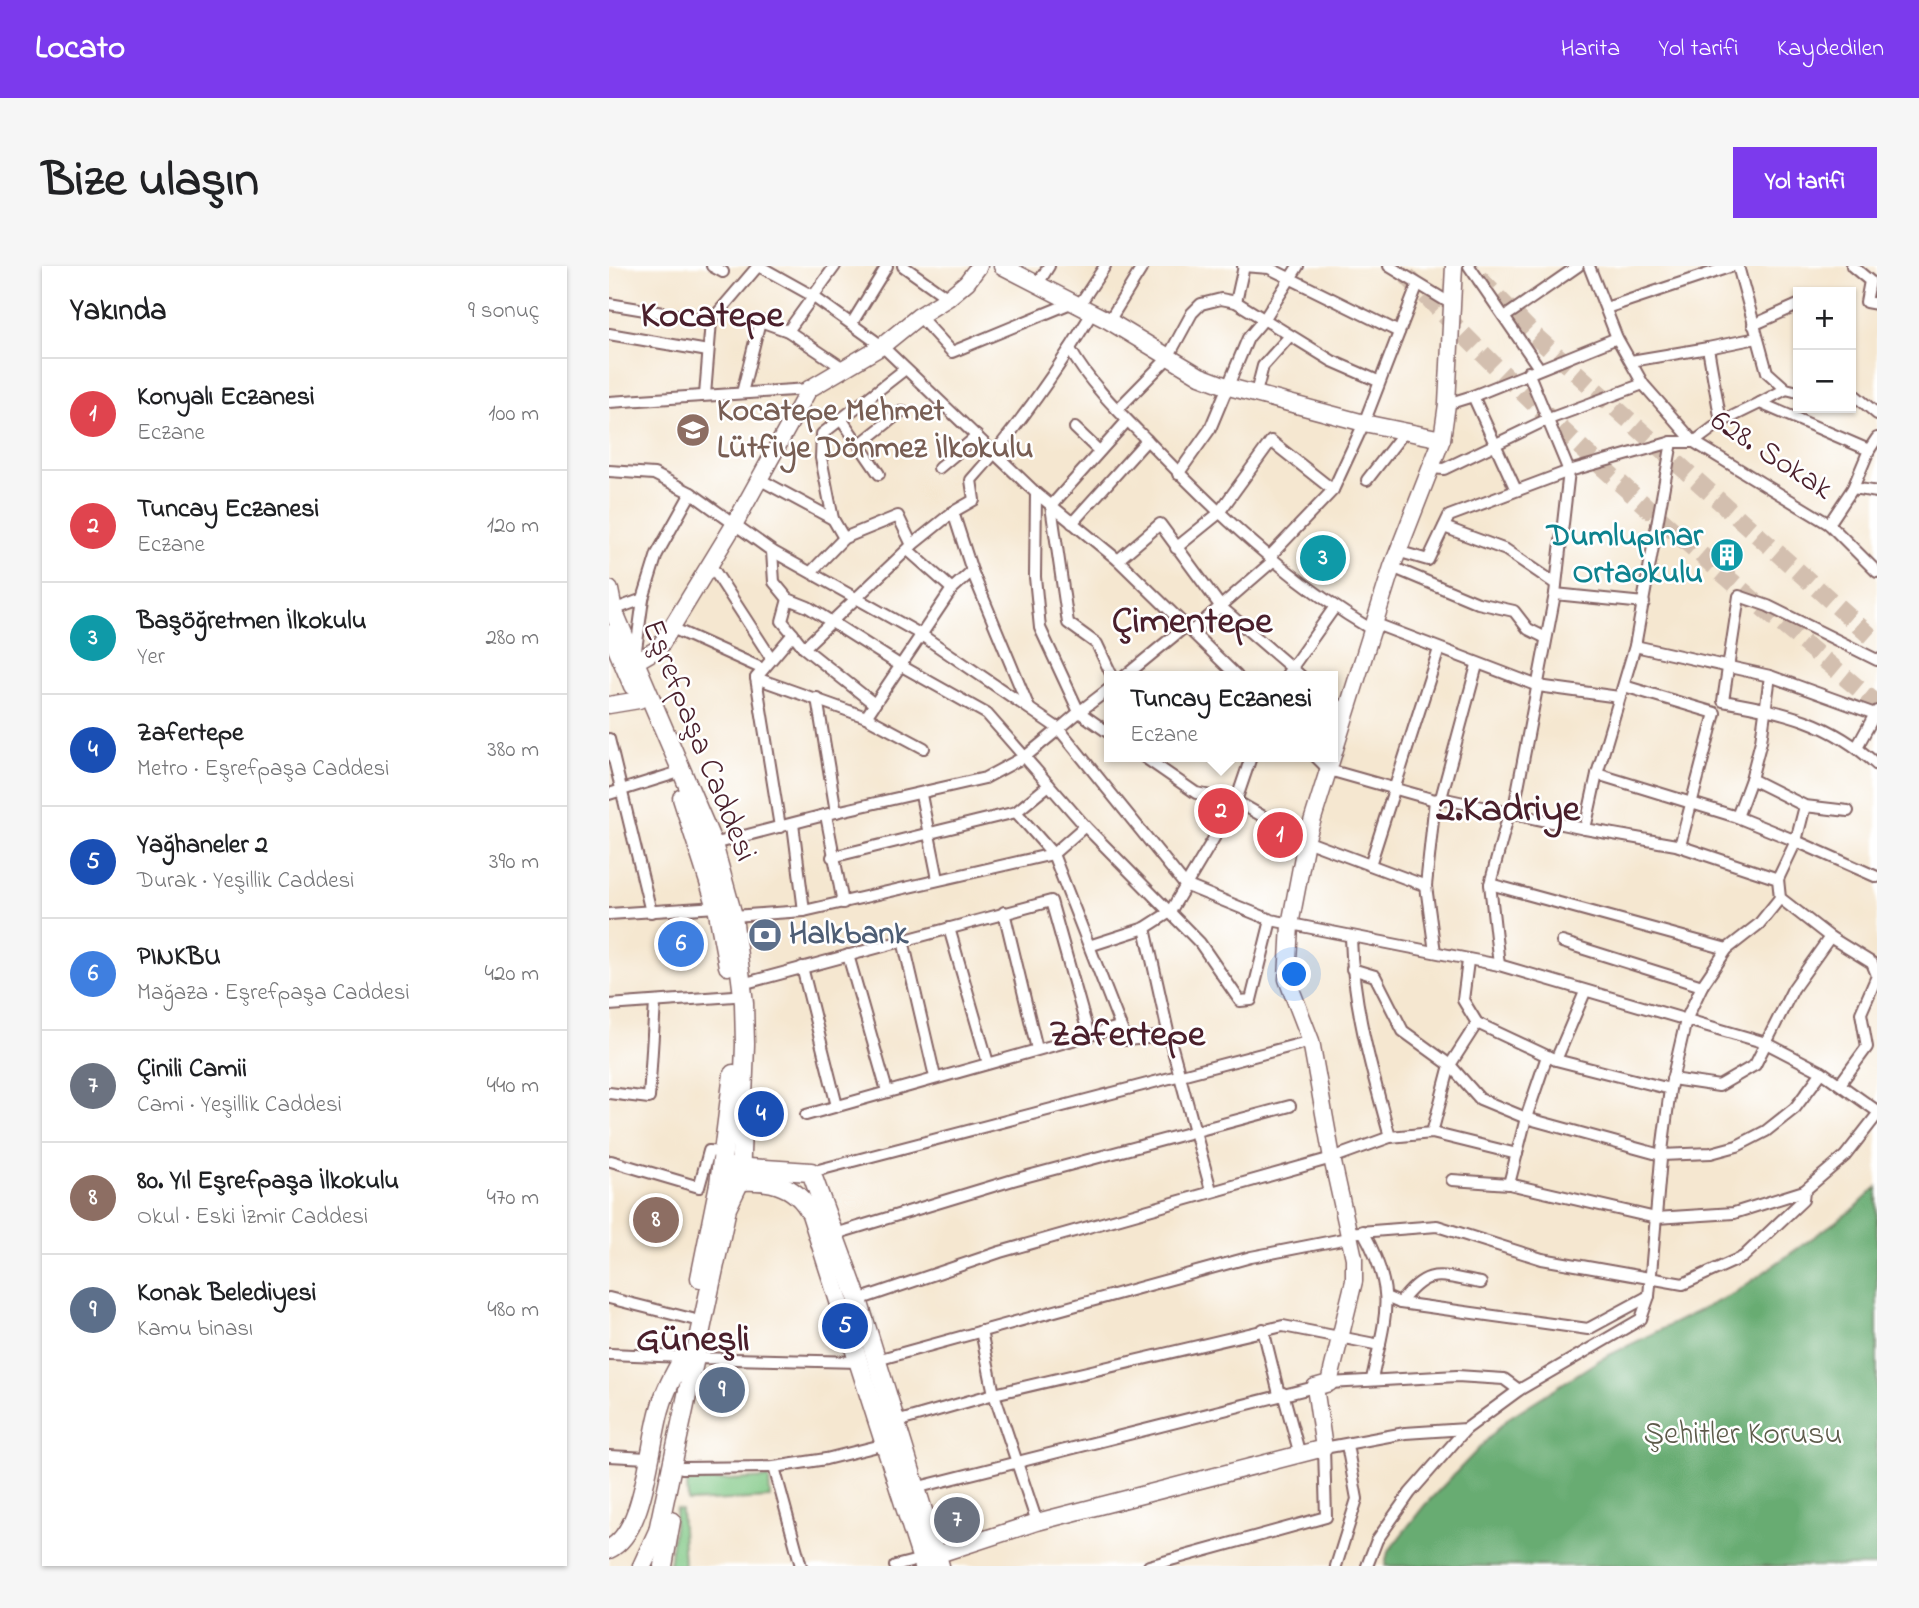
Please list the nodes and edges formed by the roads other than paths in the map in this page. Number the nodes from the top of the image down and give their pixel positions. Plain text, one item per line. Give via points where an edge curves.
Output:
1 (712, 266) edge
2 (758, 266) edge
3 (835, 266) edge
4 (887, 266) edge
5 (903, 266) edge
6 (979, 266) edge
7 (1002, 266) edge
8 (1049, 266) edge
9 (1105, 266) edge
10 (1143, 266) edge
11 (1244, 266) edge
12 (1298, 266) edge
13 (1389, 266) edge
14 (1454, 266) edge
15 (1469, 266) edge
16 (1578, 266) edge
17 (1589, 266) edge
18 (1732, 266) edge
19 (1738, 266) edge
20 (1852, 266) edge
21 (723, 272) dead end
22 (1290, 278) junction
23 (1037, 285) junction
24 (1417, 286) junction
25 (811, 295) junction
26 (948, 298) junction
27 (1236, 302) junction
28 (609, 304) edge
29 (1877, 304) edge
30 (1453, 305) junction
31 (1793, 307) edge
32 (1081, 308) junction
33 (1607, 308) junction
34 (919, 316) junction
35 (1506, 316) junction
36 (1265, 318) junction
37 (711, 321) junction
38 (1109, 321) junction
39 (852, 323) junction
40 (1753, 326) junction
41 (788, 331) junction
42 (1399, 332) junction
43 (609, 334) edge
44 (1289, 337) junction
45 (1617, 338) junction
46 (1757, 338) junction
47 (882, 346) junction
48 (1708, 348) junction
49 (1070, 349) junction
50 (708, 351) junction
51 (1167, 359) junction
52 (1631, 361) junction
53 (843, 368) junction
54 (1539, 368) junction
55 (904, 370) junction
56 (1528, 372) junction
57 (1378, 382) junction
58 (1643, 384) junction
59 (1229, 387) junction
60 (809, 389) junction
61 (1786, 390) junction
62 (1793, 391) edge
63 (741, 393) junction
64 (1255, 393) junction
65 (705, 395) junction
66 (1856, 396) edge
67 (1473, 397) junction
68 (609, 401) edge
69 (1760, 403) junction
70 (1447, 404) junction
71 (1118, 409) junction
72 (1876, 410) edge
73 (902, 411) dead end
74 (842, 420) junction
75 (1546, 420) junction
76 (1127, 421) junction
77 (1721, 422) junction
78 (1364, 423) junction
79 (1075, 428) dead end
80 (1405, 431) junction
81 (977, 436) junction
82 (1441, 439) junction
83 (1147, 440) junction
84 (1672, 442) junction
85 (1694, 442) junction
86 (1496, 444) junction
87 (1874, 444) edge
88 (859, 445) junction
89 (1098, 450) junction
90 (994, 454) junction
91 (939, 468) dead end
92 (1430, 468) junction
93 (609, 471) edge
94 (1569, 471) junction
95 (879, 474) dead end
96 (1178, 474) junction
97 (759, 479) junction
98 (1367, 480) dead end
99 (1853, 488) junction
100 (1333, 490) junction
101 (1516, 490) junction
102 (1877, 492) edge
103 (691, 493) junction
104 (1035, 493) junction
105 (1051, 506) junction
106 (953, 512) junction
107 (1219, 514) junction
108 (833, 519) junction
109 (1072, 523) junction
110 (734, 524) junction
111 (1829, 524) junction
112 (1444, 527) junction
113 (843, 538) junction
114 (910, 547) junction
115 (1176, 548) junction
116 (772, 551) junction
117 (1272, 558) junction
118 (1395, 559) junction
119 (1118, 560) junction
120 (710, 564) junction
121 (812, 571) junction
122 (972, 571) junction
123 (1877, 572) edge
124 (952, 589) junction
125 (1556, 589) junction
126 (609, 590) edge
127 (857, 598) junction
128 (643, 599) junction
129 (788, 599) junction
130 (1644, 603) junction
131 (1221, 607) junction
132 (1334, 608) junction
133 (613, 610) junction
134 (828, 622) junction
135 (1375, 627) junction
136 (609, 628) edge
137 (672, 628) junction
138 (1189, 629) junction
139 (793, 635) junction
140 (920, 635) junction
141 (1546, 638) junction
142 (1635, 646) junction
143 (804, 648) junction
144 (1439, 649) junction
145 (771, 658) junction
146 (1877, 660) edge
147 (628, 662) junction
148 (898, 664) junction
149 (1476, 665) junction
150 (1729, 667) junction
151 (1110, 671) edge
152 (1132, 671) edge
153 (1232, 671) edge
154 (1287, 671) edge
155 (1289, 671) edge
156 (760, 674) junction
157 (1770, 677) junction
158 (1538, 686) junction
159 (1621, 691) junction
160 (1104, 693) edge
161 (817, 698) junction
162 (639, 700) junction
163 (1723, 701) junction
164 (873, 703) junction
165 (609, 705) edge
166 (1338, 705) edge
167 (1029, 708) junction
168 (1767, 709) junction
169 (1079, 712) junction
170 (1348, 713) junction
171 (1715, 713) junction
172 (1876, 713) edge
173 (866, 717) junction
174 (1059, 729) junction
175 (1104, 730) edge
176 (609, 739) edge
177 (1338, 744) edge
178 (1857, 747) junction
179 (924, 748) dead end
180 (1026, 756) junction
181 (1151, 762) edge
182 (1249, 762) edge
183 (1321, 762) edge
184 (1332, 762) edge
185 (1877, 765) edge
186 (1329, 771) junction
187 (673, 774) junction
188 (1597, 774) junction
189 (1751, 779) junction
190 (1049, 785) junction
191 (1394, 789) junction
192 (621, 791) junction
193 (609, 794) edge
194 (921, 795) junction
195 (1438, 799) junction
196 (1236, 801) junction
197 (1691, 805) junction
198 (1805, 806) junction
199 (1016, 811) junction
200 (1848, 811) dead end
201 (831, 813) junction
202 (1509, 814) junction
203 (1737, 817) junction
204 (793, 824) junction
205 (1085, 826) junction
206 (780, 827) junction
207 (1585, 829) junction
208 (928, 831) junction
209 (1306, 841) junction
210 (1796, 841) junction
211 (713, 844) junction
212 (1679, 846) junction
213 (1053, 854) junction
214 (832, 857) junction
215 (1370, 865) junction
216 (1877, 877) edge
217 (938, 879) junction
218 (1779, 879) junction
219 (1490, 884) junction
220 (1185, 885) junction
221 (1426, 886) junction
222 (1780, 898) junction
223 (843, 903) junction
224 (725, 911) junction
225 (804, 911) junction
226 (651, 912) junction
227 (1004, 912) junction
228 (1170, 912) junction
229 (609, 914) edge
230 (1271, 920) junction
231 (1290, 925) junction
232 (949, 928) junction
233 (1145, 928) junction
234 (1830, 937) junction
235 (1351, 938) junction
236 (903, 940) junction
237 (1562, 942) dead end
238 (1092, 945) junction
239 (1727, 949) junction
240 (1435, 952) junction
241 (848, 955) junction
242 (1468, 961) junction
243 (1499, 965) junction
244 (802, 967) junction
245 (1352, 969) junction
246 (1877, 976) edge
247 (1702, 986) junction
248 (738, 990) junction
249 (1585, 992) junction
250 (655, 1003) junction
251 (609, 1005) edge
252 (1686, 1020) junction
253 (1477, 1023) junction
254 (1119, 1027) junction
255 (1169, 1036) junction
256 (1089, 1037) junction
257 (1311, 1041) junction
258 (1766, 1043) junction
259 (1037, 1049) junction
260 (1552, 1058) junction
261 (988, 1063) junction
262 (1450, 1065) junction
263 (1822, 1072) junction
264 (1180, 1075) junction
265 (935, 1077) junction
266 (1671, 1084) junction
267 (1840, 1084) junction
268 (887, 1091) junction
269 (609, 1093) edge
270 (837, 1106) junction
271 (1290, 1106) dead end
272 (1877, 1113) edge
273 (806, 1115) dead end
274 (1526, 1118) junction
275 (1195, 1130) junction
276 (1432, 1133) junction
277 (1390, 1137) junction
278 (1517, 1154) junction
279 (1661, 1155) junction
280 (1332, 1158) junction
281 (611, 1161) dead end
282 (721, 1168) junction
283 (811, 1172) junction
284 (741, 1174) junction
285 (1451, 1180) dead end
286 (1509, 1184) junction
287 (1211, 1190) junction
288 (1804, 1191) junction
289 (1656, 1218) junction
290 (835, 1234) junction
291 (1353, 1234) junction
292 (1651, 1278) junction
293 (1481, 1283) dead end
294 (1649, 1296) junction
295 (609, 1298) edge
296 (1388, 1298) junction
297 (858, 1300) junction
298 (1400, 1303) junction
299 (692, 1319) junction
300 (1263, 1329) junction
301 (981, 1331) junction
302 (1340, 1336) junction
303 (1380, 1345) junction
304 (609, 1354) edge
305 (868, 1361) junction
306 (690, 1362) junction
307 (1372, 1379) junction
308 (1322, 1385) junction
309 (1518, 1390) junction
310 (994, 1394) junction
311 (1281, 1394) junction
312 (674, 1422) junction
313 (896, 1422) junction
314 (1466, 1429) junction
315 (886, 1444) junction
316 (1347, 1445) junction
317 (1324, 1448) junction
318 (1300, 1455) junction
319 (609, 1456) edge
320 (648, 1458) junction
321 (1016, 1461) junction
322 (774, 1467) junction
323 (682, 1468) junction
324 (915, 1488) junction
325 (1037, 1522) junction
326 (614, 1546) edge
327 (931, 1562) edge
328 (611, 1566) edge
329 (631, 1566) edge
330 (642, 1566) edge
331 (663, 1566) edge
332 (801, 1566) edge
333 (895, 1566) edge
334 (1149, 1566) edge
335 (1336, 1566) edge
336 (1367, 1566) edge

1 - 21 street
2 - 25 street
2 - 37 street
3 - 25 street
4 - 39 street
5 - 26 street
6 - 26 street
7 - 23 street
8 - 23 street
9 - 32 street
10 - 38 street
11 - 22 street via 1269,268
11 - 27 street
12 - 22 street
13 - 24 street
14 - 30 street
15 - 35 street
16 - 35 street
17 - 33 street, 628. Sokak
18 - 33 street
19 - 40 street
20 - 29 street via 1870,281 1866,303
22 - 36 street
22 - 42 street
23 - 32 street
24 - 30 street
24 - 42 street
25 - 39 street
25 - 41 street
26 - 34 street
27 - 36 street
27 - 51 street via 1221,299 1201,304
28 - 37 street
30 - 70 street
31 - 40 street
32 - 34 street via 952,352
32 - 38 street
32 - 49 street
33 - 45 street, 628. Sokak
34 - 47 street
35 - 54 street
36 - 44 street
36 - 59 street via 1248,338
37 - 50 street
38 - 51 street
39 - 47 street
40 - 46 street
41 - 53 street
41 - 63 street via 761,321
42 - 57 street
43 - 50 street
44 - 57 street
44 - 64 street via 1263,366
45 - 52 street, 628. Sokak
45 - 54 street
46 - 48 street
46 - 61 street via 1767,372
47 - 53 street
47 - 55 street
48 - 52 street
48 - 77 street
49 - 71 street
49 - 90 street
50 - 65 street
51 - 59 street
51 - 71 street
52 - 58 street, 628. Sokak
53 - 60 street
54 - 56 street
55 - 74 street
55 - 81 street
56 - 67 street
56 - 75 street
57 - 78 street
58 - 75 street
58 - 85 street, 628. Sokak
59 - 64 street
59 - 96 street via 1210,429
60 - 63 street
60 - 97 street
61 - 62 street
61 - 69 street
63 - 65 street
64 - 78 street
65 - 68 street
66 - 72 street
67 - 70 street
67 - 86 street
69 - 77 street
69 - 87 street
70 - 82 street
71 - 76 street
73 - 88 street
74 - 88 street
74 - 108 street via 822,434 821,458
75 - 86 street
75 - 94 street
76 - 83 street
76 - 89 street
77 - 85 street
78 - 80 street
78 - 100 street
79 - 89 street
80 - 82 street
80 - 98 street
81 - 90 street
81 - 91 street
82 - 92 street
83 - 96 street
83 - 109 street
84 - 85 street
84 - 94 street
84 - 130 street
85 - 111 street, 628. Sokak
86 - 92 street via 1444,469
86 - 101 street
87 - 99 street
88 - 95 street
89 - 105 street
90 - 104 street
90 - 106 street via 971,480 974,500
92 - 118 street
93 - 103 street via 654,474
94 - 101 street
94 - 125 street
96 - 107 street
97 - 108 street
97 - 110 street
99 - 102 street
99 - 111 street
100 - 107 street via 1271,441
100 - 117 street
101 - 112 street via 1449,516
103 - 110 street
103 - 128 street via 657,554
104 - 105 street
104 - 169 street via 1039,628
105 - 109 street
105 - 151 street via 1069,623 1097,644
106 - 114 street
106 - 122 street
107 - 115 street
107 - 117 street
108 - 113 street
109 - 119 street
110 - 116 street
110 - 120 street
111 - 123 street, 628. Sokak
112 - 118 street via 1428,560
112 - 125 street via 1506,550
113 - 114 street via 898,516
113 - 121 street
114 - 124 street
114 - 127 street
115 - 119 street via 1160,524
115 - 131 street
116 - 121 street
116 - 129 street via 774,582
117 - 131 street
117 - 132 street
118 - 135 street
118 - 141 street via 1478,603 1514,611 1528,629
119 - 138 street
120 - 137 street
120 - 145 street
121 - 127 street
122 - 124 street
122 - 167 street
124 - 140 street
125 - 130 street
125 - 141 street
126 - 133 main road, Eşrefpaşa Caddesi
127 - 134 street
127 - 140 street
128 - 133 street
128 - 147 street
129 - 134 street
129 - 139 street via 782,621
130 - 142 street
131 - 138 street
131 - 154 street
132 - 135 street
132 - 155 street
133 - 147 main road, Eşrefpaşa Caddesi
134 - 143 street
134 - 148 street
135 - 144 street
135 - 170 street
136 - 147 main road, Eşrefpaşa Caddesi
137 - 147 street via 659,648
137 - 156 street
138 - 152 street
138 - 153 street
139 - 143 street
139 - 145 street
140 - 148 street
140 - 167 street
141 - 158 street
142 - 150 street
142 - 159 street
143 - 164 street
144 - 149 street
144 - 191 street
145 - 156 street
146 - 150 street via 1739,596
147 - 162 main road, Eşrefpaşa Caddesi
147 - 211 main road, Eşrefpaşa Caddesi
148 - 164 street
148 - 180 street via 987,714
149 - 158 street
149 - 195 street
150 - 157 street
150 - 163 street
156 - 161 street
156 - 206 street
157 - 168 street
157 - 172 street
158 - 159 street
158 - 202 street
159 - 171 street
159 - 188 street
160 - 169 street
161 - 173 street
161 - 201 street
162 - 165 street
162 - 187 main road, Eşrefpaşa Caddesi
163 - 168 street
163 - 171 street
164 - 173 street
166 - 170 street
167 - 174 street
168 - 178 street via 1838,733
168 - 189 street
169 - 174 street
169 - 175 street
170 - 177 street
171 - 197 street
172 - 178 street
173 - 179 street
174 - 180 street
174 - 220 street
176 - 192 street
178 - 185 street
180 - 190 street
180 - 194 street via 985,778
181 - 196 street via 1196,793
182 - 196 street
183 - 186 street
184 - 186 street
186 - 191 street
186 - 209 street
187 - 192 street
187 - 224 main road, Eşrefpaşa Caddesi
188 - 197 street
188 - 207 street
189 - 198 street
189 - 203 street
190 - 199 street
190 - 205 street
191 - 195 street
191 - 215 street
192 - 193 street
192 - 226 street
194 - 201 street
194 - 208 street
195 - 202 street
195 - 221 street
196 - 209 street
196 - 220 street
197 - 203 street
197 - 212 street
198 - 200 street
198 - 210 street
199 - 208 street
199 - 213 street
201 - 204 street
201 - 214 street
202 - 207 street
202 - 219 street
203 - 210 street
204 - 206 street
204 - 225 street
205 - 213 street
205 - 228 street
206 - 211 street
207 - 212 street
208 - 214 street
208 - 217 street
209 - 215 street
209 - 231 street
210 - 216 street
210 - 218 street
211 - 224 main road, Eşrefpaşa Caddesi
212 - 218 street
213 - 217 street
213 - 238 street
214 - 223 street
215 - 221 street
217 - 223 street
218 - 222 street
219 - 239 street
219 - 243 street
220 - 228 street
220 - 230 street
221 - 240 street
222 - 234 street
222 - 239 street via 1759,924
223 - 225 street
224 - 225 street
224 - 226 street
224 - 248 main road, Eşrefpaşa Caddesi
226 - 229 street
227 - 232 street
227 - 256 street via 1051,901
227 - 259 street
228 - 230 street via 1200,943 1240,1001 1251,1000
228 - 233 street
230 - 231 street
231 - 235 street
231 - 257 street via 1287,979
232 - 236 street
232 - 261 street
233 - 238 street
233 - 255 street
234 - 246 street via 1872,963
234 - 258 street via 1793,989
235 - 240 street
235 - 245 street
236 - 241 street
236 - 265 street
237 - 247 street
238 - 254 street
239 - 247 street
240 - 242 street
241 - 244 street
241 - 268 street
242 - 243 street
242 - 253 street via 1463,1000
243 - 249 street
244 - 248 street
244 - 270 street
245 - 262 street via 1375,976 1403,1031
245 - 277 street via 1370,1066
246 - 267 street via 1861,1013 1867,1047
247 - 252 street
248 - 250 street
248 - 282 main road, Eşrefpaşa Caddesi via 738,1040
248 - 284 main road, Eşrefpaşa Caddesi via 745,1044
249 - 252 street
249 - 260 street
250 - 251 street
250 - 269 street via 649,1098
252 - 258 street
252 - 266 street
253 - 260 street
253 - 262 street
254 - 255 street via 1126,1040
254 - 256 street
255 - 264 street
256 - 259 street
257 - 264 street
257 - 280 street
258 - 263 street
258 - 266 street via 1755,1065 1719,1086
259 - 261 street
260 - 266 street
260 - 274 street
261 - 265 street
262 - 274 street via 1480,1099
262 - 276 street
263 - 267 street
263 - 279 street via 1795,1108 1737,1146 1711,1153
264 - 275 street
264 - 283 street
265 - 268 street
266 - 279 street
267 - 272 street
268 - 270 street
270 - 273 street
271 - 275 street
272 - 288 street via 1845,1156
274 - 278 street
274 - 279 street
275 - 287 street
275 - 290 street
276 - 277 street
276 - 278 street
277 - 280 street
278 - 286 street
279 - 289 street
280 - 287 street
280 - 291 street
281 - 282 street via 699,1187 709,1151
282 - 284 main road
282 - 299 main road, Eşrefpaşa Caddesi
283 - 284 main road
283 - 290 main road
284 - 305 main road via 779,1184 803,1198
284 - 306 main road via 727,1208
285 - 286 street
286 - 289 street
287 - 297 street via 1000,1252
288 - 289 street via 1734,1213
288 - 292 street via 1804,1200 1743,1257 1683,1284
289 - 292 street
290 - 297 main road
291 - 292 street via 1437,1226 1542,1259
291 - 296 street via 1381,1264
291 - 301 street via 1251,1256
291 - 302 street via 1354,1281
292 - 294 street
293 - 298 street via 1433,1275 1416,1282
294 - 298 street via 1588,1329
294 - 309 street via 1641,1319
295 - 299 street
296 - 298 street
296 - 303 street
297 - 305 main road
299 - 306 main road, Eşrefpaşa Caddesi
300 - 302 street via 1283,1326
300 - 310 street
300 - 311 street
301 - 305 street
301 - 310 street
302 - 303 street
302 - 308 street
303 - 307 street
304 - 306 street
305 - 306 street
305 - 313 main road
305 - 315 main road
306 - 312 main road
306 - 320 main road via 661,1405
306 - 323 main road via 691,1417
307 - 308 street
307 - 309 street via 1504,1379
308 - 311 street
308 - 317 street
309 - 314 street
310 - 313 street
310 - 321 street
311 - 318 street
311 - 321 street
312 - 329 main road via 646,1529
312 - 330 main road via 658,1531
313 - 324 main road
314 - 316 street via 1405,1433
314 - 336 street via 1410,1493 1377,1540
315 - 322 street
315 - 327 main road
316 - 317 street
316 - 335 street via 1357,1499
317 - 318 street
317 - 334 street via 1326,1517
318 - 325 street
319 - 320 street
320 - 326 main road via 632,1525
321 - 324 street
321 - 325 street
322 - 323 street
322 - 332 street
323 - 331 main road
324 - 327 main road
325 - 327 street
326 - 328 main road
327 - 333 street

